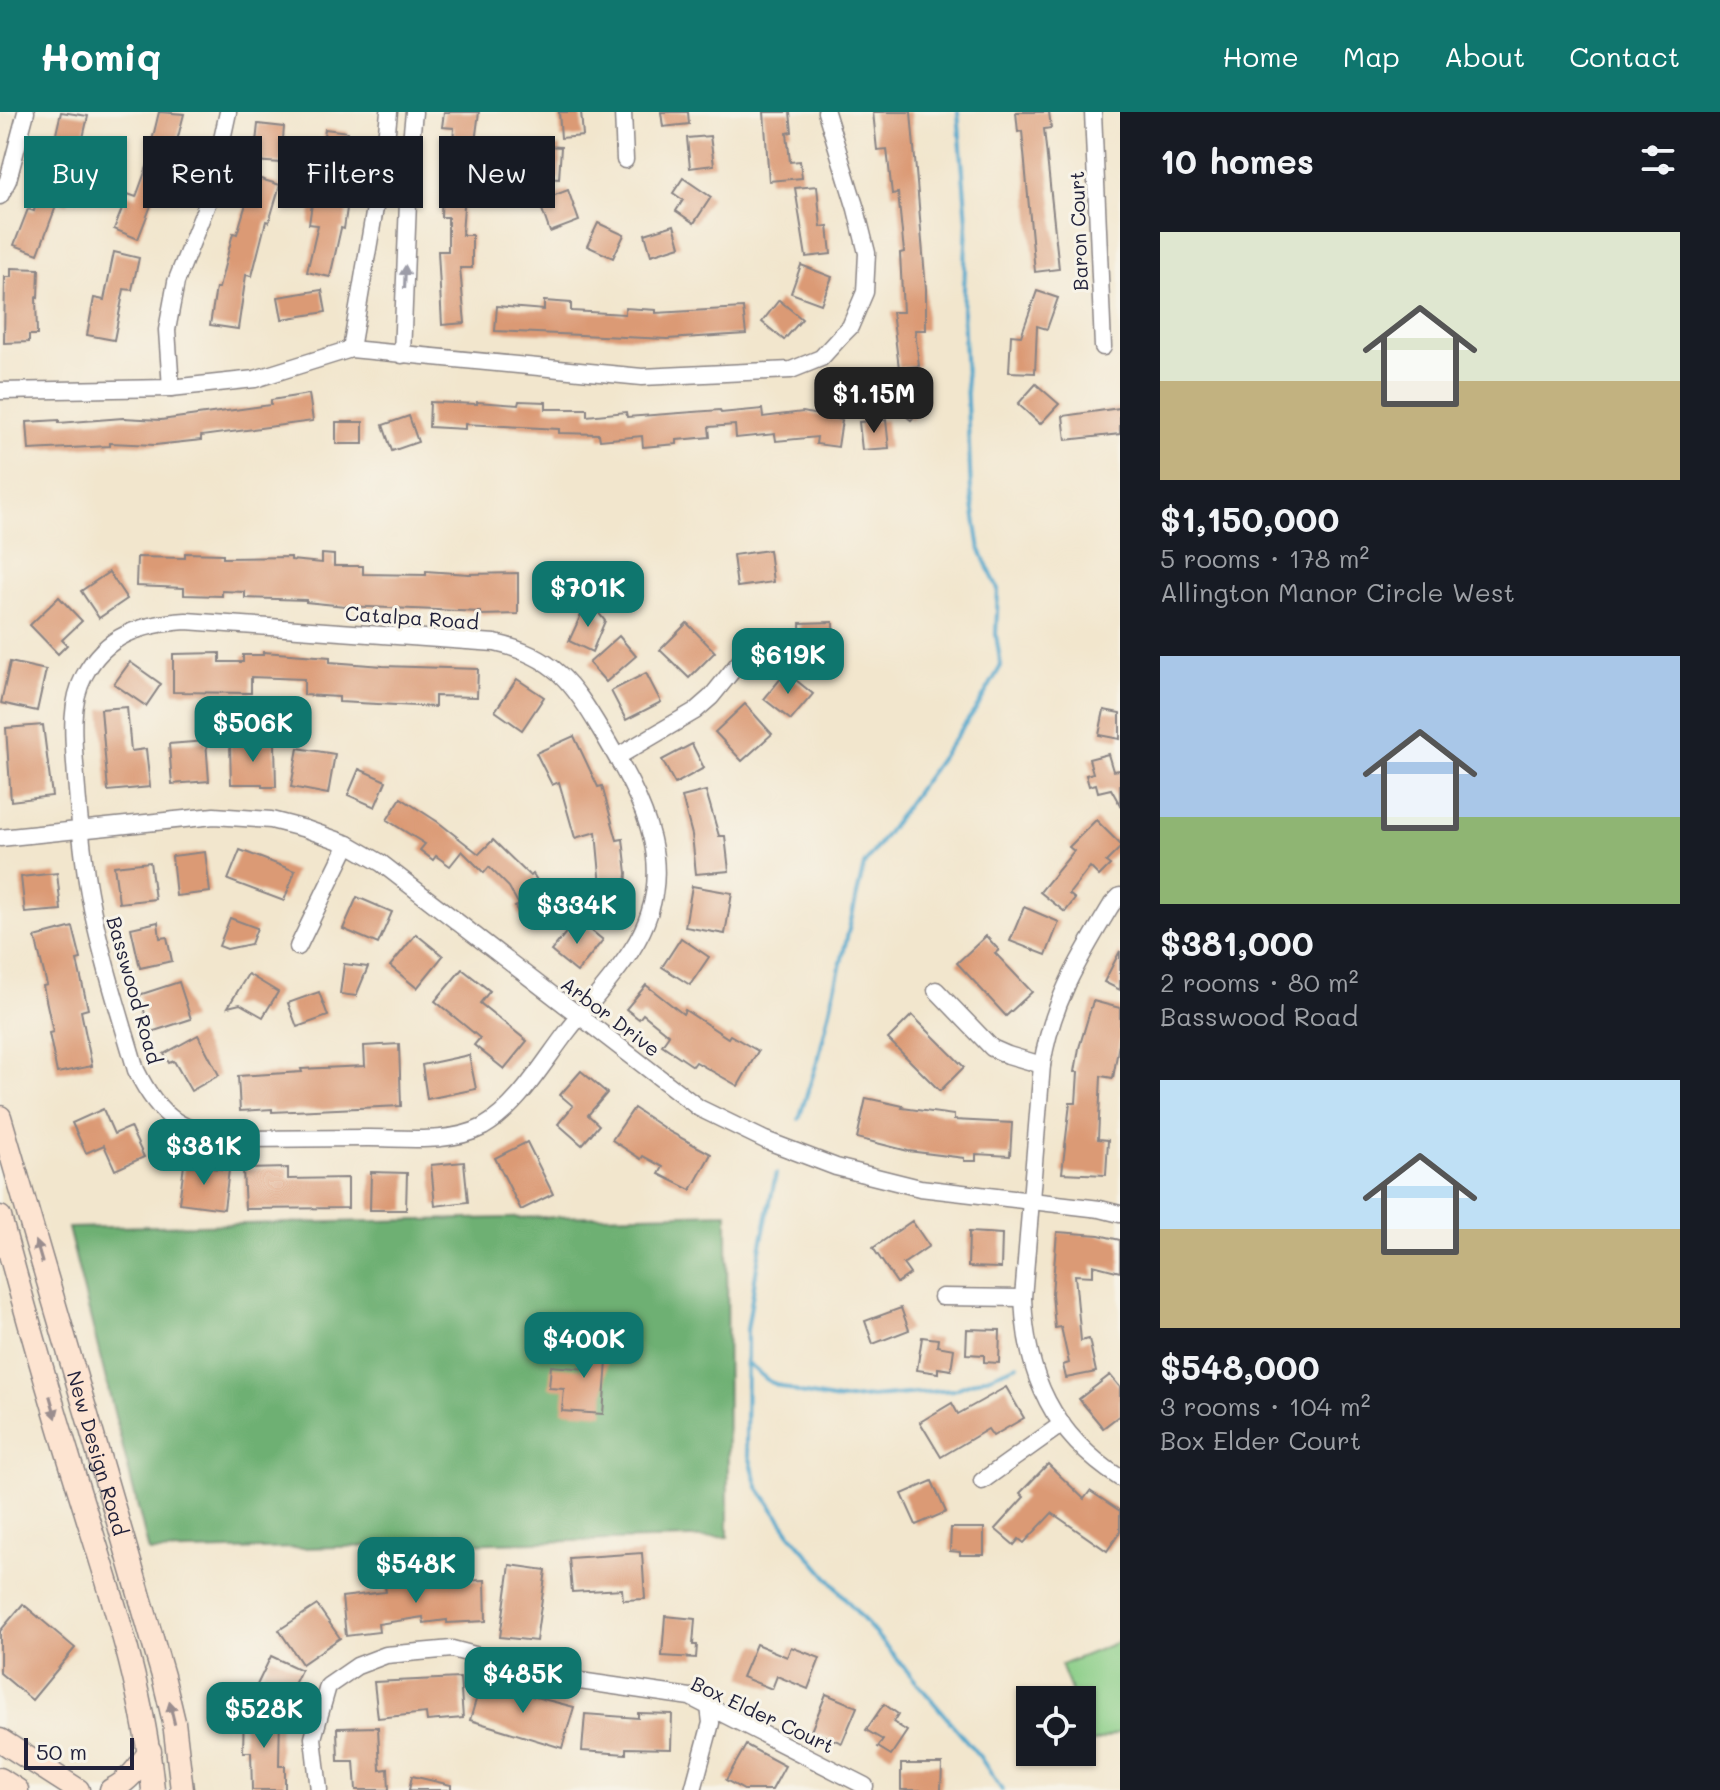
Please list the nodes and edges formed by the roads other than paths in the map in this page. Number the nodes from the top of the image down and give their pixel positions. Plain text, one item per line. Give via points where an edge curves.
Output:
1 (26, 112) edge
2 (228, 112) edge
3 (389, 112) edge
4 (414, 112) edge
5 (623, 112) edge
6 (826, 112) edge
7 (1093, 112) edge
8 (625, 160) dead end
9 (0, 196) edge
10 (1103, 347) dead end
11 (351, 349) junction
12 (402, 355) junction
13 (171, 388) junction
14 (0, 391) edge
15 (754, 644) dead end
16 (617, 757) junction
17 (80, 830) junction
18 (0, 838) edge
19 (348, 844) junction
20 (1120, 896) edge
21 (298, 947) dead end
22 (936, 990) dead end
23 (579, 1017) junction
24 (1042, 1065) junction
25 (0, 1117) edge
26 (1032, 1200) junction
27 (1120, 1214) edge
28 (0, 1217) edge
29 (942, 1297) dead end
30 (1023, 1298) junction
31 (61, 1327) junction
32 (31, 1332) junction
33 (1062, 1424) junction
34 (1120, 1478) edge
35 (982, 1481) dead end
36 (709, 1706) junction
37 (0, 1740) edge
38 (150, 1751) junction
39 (0, 1779) edge
40 (865, 1786) dead end
41 (17, 1790) edge
42 (78, 1790) edge
43 (111, 1790) edge
44 (153, 1790) edge
45 (182, 1790) edge
46 (319, 1790) edge
47 (693, 1790) edge

1 - 9 street
2 - 13 street via 209,199 176,282 167,330
3 - 11 street
12 -> 4 street
5 - 8 street
6 - 12 street via 867,253 865,292 850,327 821,358 791,370 642,377
7 - 10 street, Baron Court
11 - 12 street
11 - 13 street via 255,379
13 - 14 street
15 - 16 street via 695,711
16 - 17 street, Catalpa Road via 571,684 523,649 186,621 153,623 104,649 75,701
16 - 23 street, Catalpa Road via 649,822 656,879 632,950
17 - 18 street, Arbor Drive
17 - 19 street, Arbor Drive via 214,816 271,820
17 - 23 street, Basswood Road via 96,926 136,1070 158,1108 189,1129 235,1139 461,1134 482,1127 513,1101
19 - 21 street
19 - 23 street, Arbor Drive via 381,863
20 - 24 street via 1069,977 1048,1030
22 - 24 street via 992,1048
23 - 26 street, Arbor Drive via 699,1108 765,1140 836,1167 920,1188
24 - 26 street
31 -> 25 main road, New Design Road
26 - 27 street, Arbor Drive
26 - 30 street
28 - 32 main road, New Design Road
29 - 30 street
30 - 33 street via 1031,1363 1043,1396
31 - 32 main road
45 -> 31 main road, New Design Road via 163,1676
32 -> 38 main road, New Design Road via 120,1624
33 - 34 street via 1081,1448
33 - 35 street
36 - 40 street, Box Elder Court
36 - 46 street, Box Elder Court via 690,1697 566,1679 452,1649 386,1655 328,1686 313,1738
36 - 47 street via 711,1723
37 - 42 main road
38 - 43 main road via 139,1768
38 - 44 main road, New Design Road
39 - 41 main road

